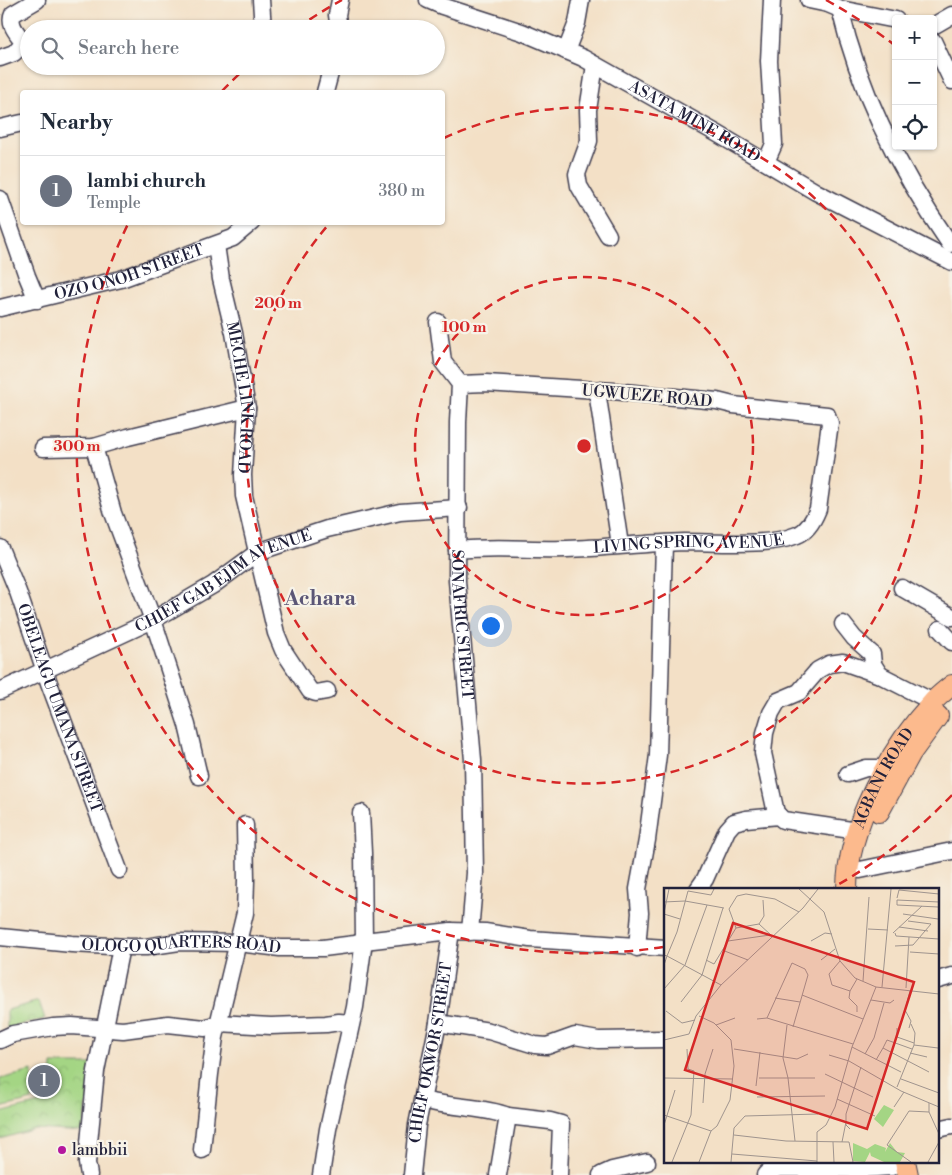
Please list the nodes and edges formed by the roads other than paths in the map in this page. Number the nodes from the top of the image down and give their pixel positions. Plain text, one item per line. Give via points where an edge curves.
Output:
1 (37, 0) edge
2 (261, 0) edge
3 (340, 0) edge
4 (428, 0) edge
5 (582, 0) edge
6 (772, 0) edge
7 (809, 0) edge
8 (840, 9) junction
9 (952, 15) edge
10 (892, 19) edge
11 (262, 20) edge
12 (338, 20) edge
13 (937, 24) edge
14 (20, 37) edge
15 (20, 46) edge
16 (937, 49) edge
17 (566, 51) junction
18 (0, 58) edge
19 (595, 65) junction
20 (329, 75) edge
21 (952, 81) edge
22 (325, 90) edge
23 (20, 123) edge
24 (0, 128) edge
25 (766, 162) junction
26 (0, 199) edge
27 (248, 225) edge
28 (608, 235) dead end
29 (216, 245) junction
30 (950, 252) edge
31 (38, 300) junction
32 (0, 308) edge
33 (438, 322) dead end
34 (460, 384) junction
35 (597, 390) junction
36 (247, 408) junction
37 (830, 420) joint
38 (94, 447) junction
39 (44, 448) dead end
40 (459, 508) junction
41 (664, 544) junction
42 (620, 545) junction
43 (0, 548) edge
44 (457, 550) junction
45 (258, 552) junction
46 (902, 588) dead end
47 (952, 617) edge
48 (153, 620) junction
49 (843, 624) dead end
50 (940, 630) dead end
51 (952, 642) edge
52 (45, 669) junction
53 (880, 675) junction
54 (952, 685) edge
55 (0, 691) edge
56 (326, 691) dead end
57 (942, 701) edge
58 (886, 768) junction
59 (848, 774) dead end
60 (199, 776) dead end
61 (361, 813) dead end
62 (779, 816) junction
63 (245, 825) dead end
64 (858, 831) junction
65 (952, 851) edge
66 (119, 870) dead end
67 (860, 879) edge
68 (699, 888) edge
69 (847, 888) edge
70 (451, 931) junction
71 (470, 932) junction
72 (0, 937) edge
73 (364, 941) junction
74 (238, 943) junction
75 (121, 947) junction
76 (637, 948) junction
77 (664, 948) edge
78 (351, 1022) junction
79 (219, 1023) junction
80 (438, 1023) junction
81 (104, 1029) junction
82 (1, 1039) edge
83 (664, 1039) edge
84 (423, 1100) junction
85 (508, 1116) junction
86 (202, 1150) dead end
87 (648, 1162) dead end
88 (898, 1168) edge
89 (89, 1175) edge
90 (320, 1175) edge
91 (412, 1175) edge
92 (498, 1175) edge
93 (559, 1175) edge
94 (601, 1175) edge
95 (764, 1175) edge

1 - 14 street via 11,18
2 - 11 street
3 - 12 street
4 - 17 street, ASATA MINE ROAD via 522,32
5 - 17 street
6 - 25 street via 768,61 774,144
7 - 8 street
8 - 10 street
8 - 30 street via 863,86 892,151
9 - 13 street
15 - 18 street via 14,53
16 - 21 street
17 - 19 street, ASATA MINE ROAD
19 - 25 street, ASATA MINE ROAD
19 - 28 street via 588,110 589,141 577,174 579,186
20 - 22 street
23 - 24 street
25 - 30 street, ASATA MINE ROAD via 843,206
26 - 31 street
27 - 29 street, OZO ONOH STREET via 233,238
29 - 31 street, OZO ONOH STREET via 121,280
29 - 36 street, MECHE LINK ROAD
31 - 32 street, OZO ONOH STREET
33 - 34 street via 442,362
34 - 35 street, UGWUEZE ROAD
34 - 40 street, SONAFRIC STREET
35 - 37 street, UGWUEZE ROAD via 827,415
35 - 42 street
36 - 38 street
36 - 45 street, MECHE LINK ROAD via 244,496
37 - 41 street, LIVING SPRING AVENUE via 818,509 814,519 800,534 764,542
38 - 39 street
38 - 48 street via 113,513
40 - 44 street, SONAFRIC STREET
40 - 45 street, CHIEF GAB EJIM AVENUE via 400,512 327,529
41 - 42 street, LIVING SPRING AVENUE
41 - 76 street via 658,755 638,889
42 - 44 street, LIVING SPRING AVENUE
43 - 52 street, OBELEAGU UMANA STREET
44 - 71 street, SONAFRIC STREET via 472,760 475,873
45 - 48 street, CHIEF GAB EJIM AVENUE
45 - 56 street, MECHE LINK ROAD via 283,650 310,692
46 - 47 street
48 - 52 street, CHIEF GAB EJIM AVENUE
48 - 60 street via 187,725
49 - 53 street via 872,654 873,664
50 - 51 street
52 - 55 street, CHIEF GAB EJIM AVENUE
52 - 66 street, OBELEAGU UMANA STREET
53 - 57 street
53 - 62 street via 843,662 829,664 818,670 799,692 778,701 764,733 762,753
54 - 57 main road, AGBANI ROAD
57 - 58 main road, AGBANI ROAD via 910,729
57 - 67 main road, AGBANI ROAD via 876,817 866,845
58 - 59 street via 866,768
58 - 64 main road, AGBANI ROAD
61 - 73 street
62 - 64 street via 783,820
62 - 68 street via 734,822
63 - 74 street via 246,898
64 - 69 main road, AGBANI ROAD
65 - 67 street via 885,866
70 - 71 street, OLOGO QUARTERS ROAD
70 - 73 street, OLOGO QUARTERS ROAD
70 - 80 street, CHIEF OKWOR STREET
71 - 76 street, OLOGO QUARTERS ROAD
72 - 75 street, OLOGO QUARTERS ROAD
73 - 74 street, OLOGO QUARTERS ROAD via 342,946 300,948
73 - 78 street
74 - 75 street, OLOGO QUARTERS ROAD via 179,942
74 - 79 street
75 - 81 street
76 - 77 street, OLOGO QUARTERS ROAD
78 - 79 street via 271,1026
78 - 90 street
79 - 81 street via 205,1028 168,1024
79 - 86 street
80 - 83 street via 489,1031 547,1046 575,1036 598,1040
80 - 84 street, CHIEF OKWOR STREET
81 - 82 street via 53,1027
81 - 89 street via 93,1092 87,1163
84 - 85 street
84 - 91 street, CHIEF OKWOR STREET
85 - 92 street
85 - 93 street via 561,1124
87 - 94 street
88 - 95 street via 780,1168 769,1170

